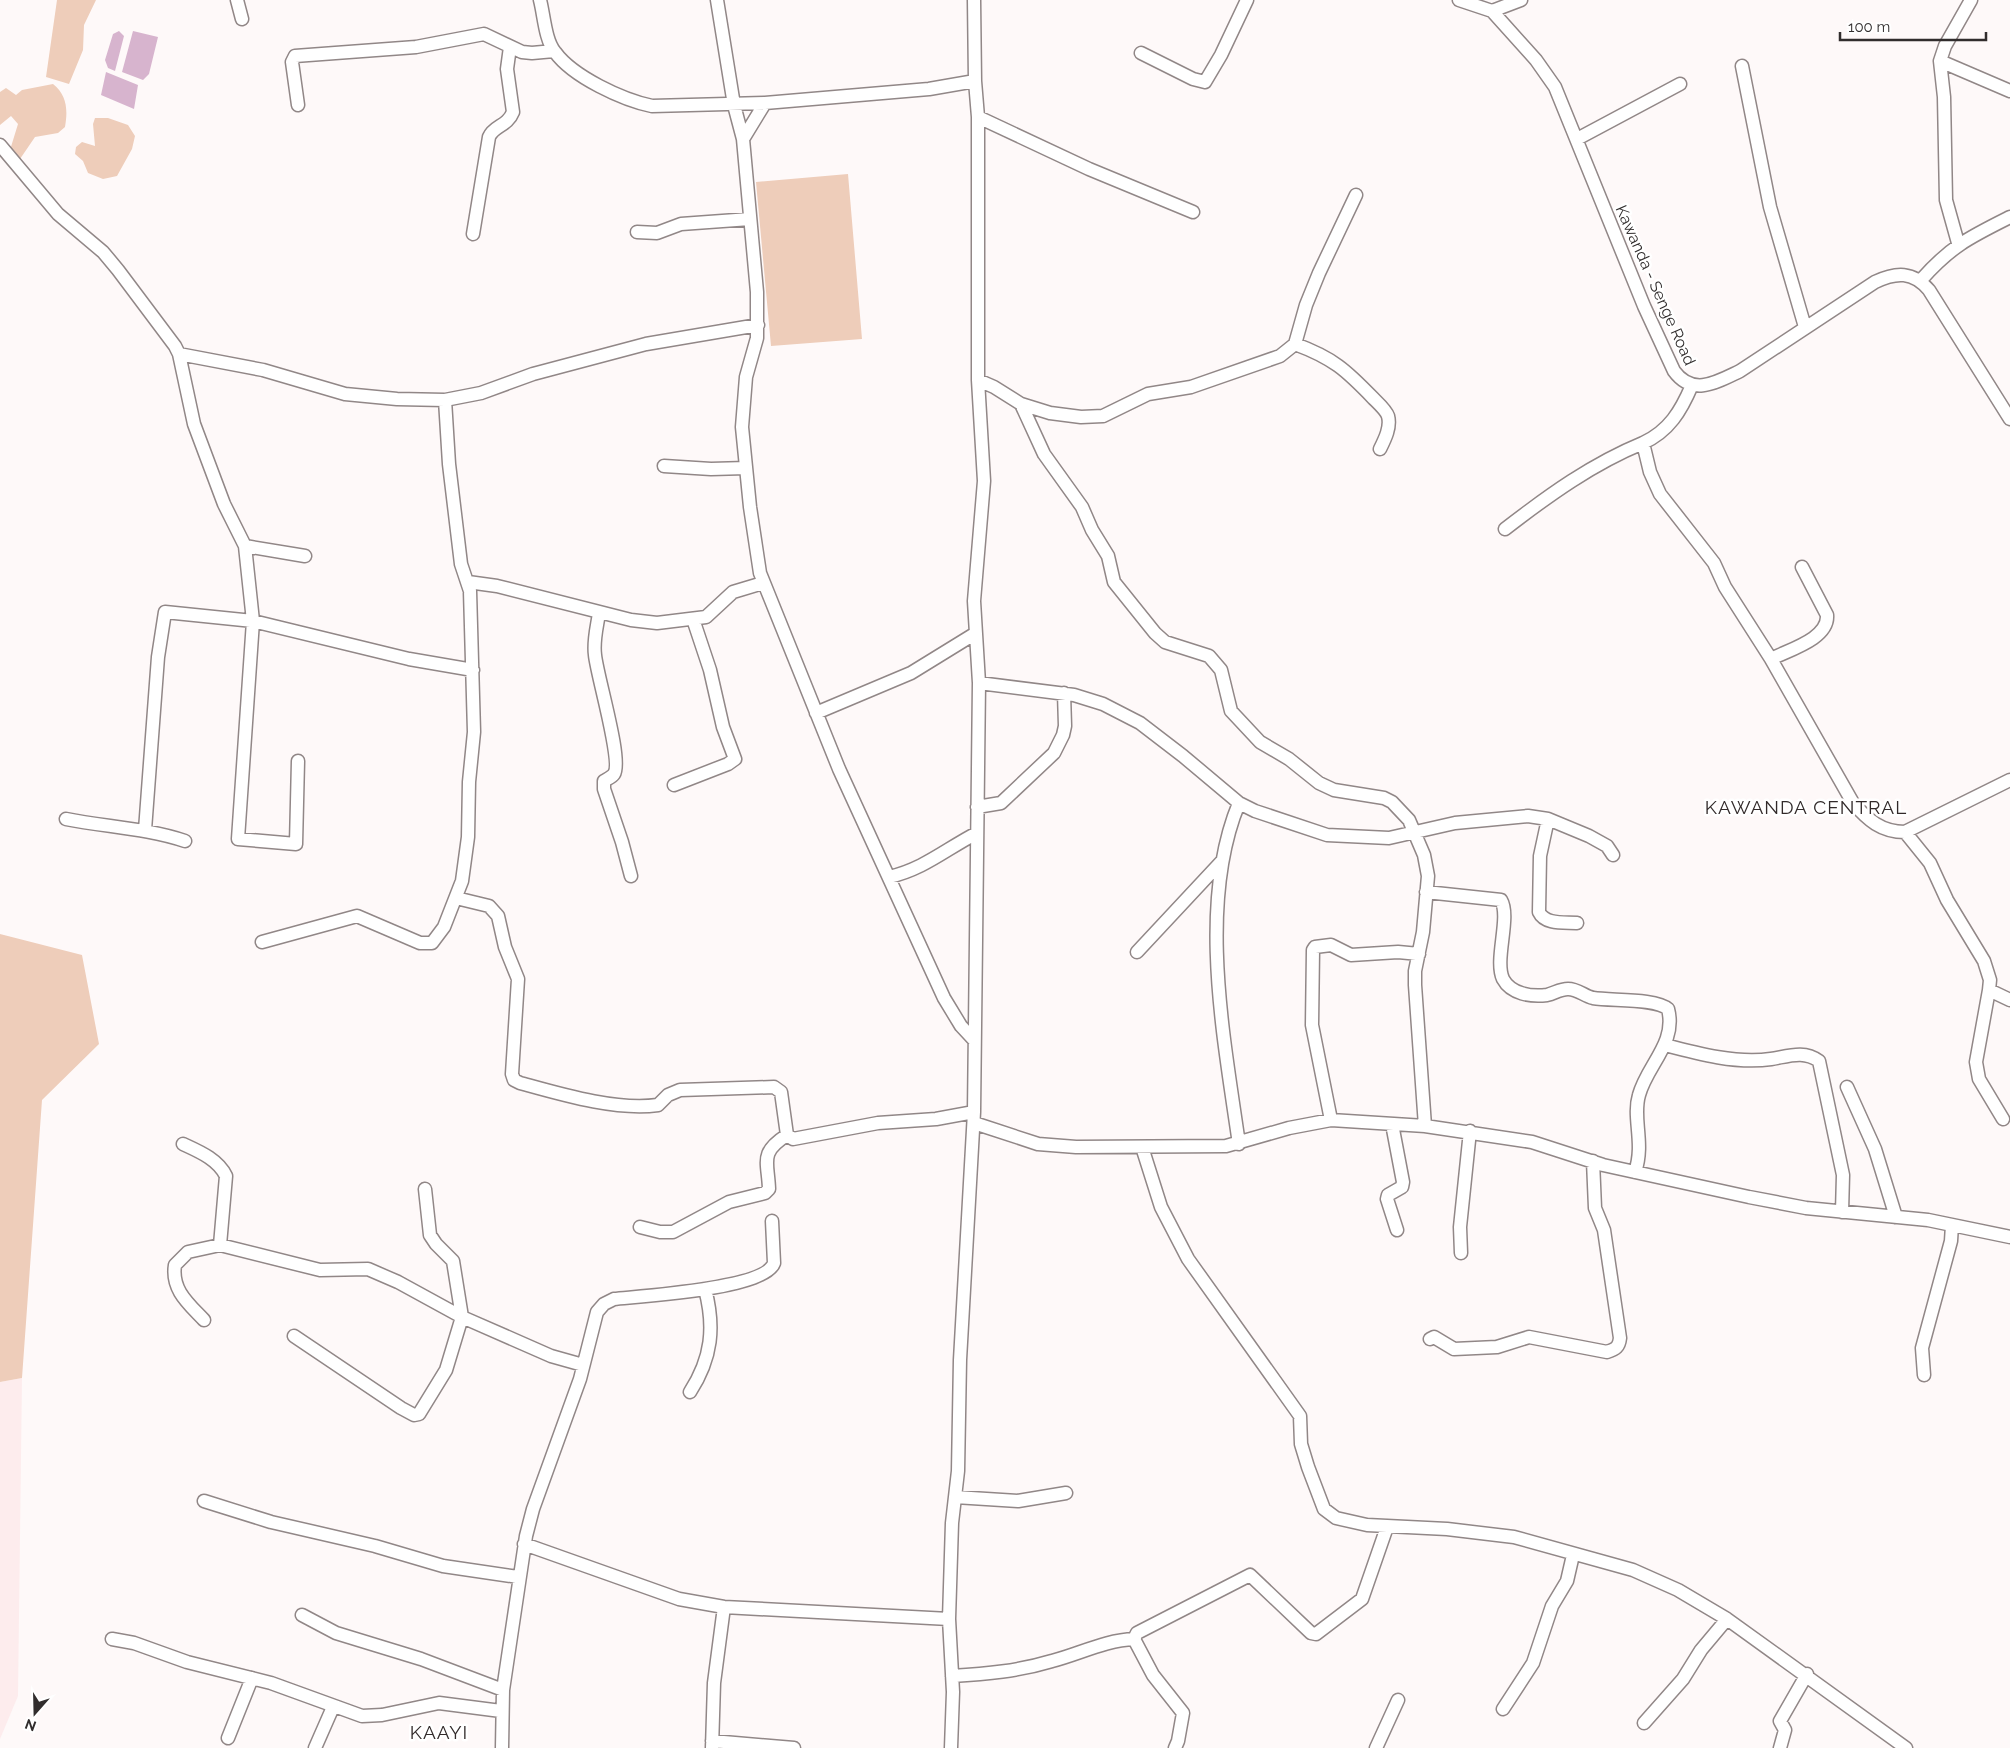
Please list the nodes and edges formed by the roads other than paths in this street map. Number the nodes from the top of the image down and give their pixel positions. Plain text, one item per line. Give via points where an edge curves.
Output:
1 (237, 0) edge
2 (540, 0) edge
3 (717, 0) edge
4 (974, 0) edge
5 (1247, 0) edge
6 (1459, 0) edge
7 (1521, 0) edge
8 (1971, 0) edge
9 (1492, 11) junction
10 (242, 19) dead end
11 (510, 47) junction
12 (554, 51) junction
13 (1141, 53) dead end
14 (1940, 60) junction
15 (1742, 66) dead end
16 (975, 81) junction
17 (1680, 84) dead end
18 (2010, 91) edge
19 (765, 103) junction
20 (298, 105) dead end
21 (734, 105) junction
22 (978, 117) junction
23 (743, 139) junction
24 (1577, 139) junction
25 (0, 145) edge
26 (1356, 196) dead end
27 (1193, 212) dead end
28 (2010, 217) edge
29 (750, 219) junction
30 (637, 232) dead end
31 (473, 234) dead end
32 (1958, 243) junction
33 (1921, 280) junction
34 (758, 325) junction
35 (1805, 327) junction
36 (1296, 344) junction
37 (179, 354) junction
38 (978, 380) junction
39 (1692, 385) junction
40 (445, 400) junction
41 (1021, 404) junction
42 (2010, 419) edge
43 (1643, 443) junction
44 (1380, 449) dead end
45 (664, 466) dead end
46 (746, 468) junction
47 (1505, 529) dead end
48 (245, 546) junction
49 (305, 556) dead end
50 (1802, 567) dead end
51 (468, 582) junction
52 (763, 583) junction
53 (599, 613) junction
54 (693, 619) junction
55 (253, 621) junction
56 (976, 633) junction
57 (1771, 659) junction
58 (473, 670) junction
59 (979, 684) junction
60 (1064, 694) junction
61 (816, 713) junction
62 (298, 761) dead end
63 (2010, 780) edge
64 (674, 785) dead end
65 (1239, 804) junction
66 (978, 808) junction
67 (66, 819) dead end
68 (1548, 819) junction
69 (145, 830) junction
70 (1905, 832) junction
71 (977, 833) junction
72 (1415, 833) junction
73 (185, 841) dead end
74 (1613, 855) dead end
75 (1221, 862) junction
76 (631, 876) dead end
77 (889, 877) junction
78 (1426, 892) junction
79 (456, 898) junction
80 (1578, 922) dead end
81 (262, 942) dead end
82 (1137, 952) dead end
83 (1419, 954) junction
84 (1989, 990) junction
85 (2010, 1000) edge
86 (974, 1040) junction
87 (1665, 1045) junction
88 (1847, 1088) dead end
89 (974, 1118) junction
90 (2003, 1119) dead end
91 (1331, 1120) junction
92 (1392, 1124) junction
93 (1425, 1126) junction
94 (1470, 1131) junction
95 (786, 1135) junction
96 (182, 1144) dead end
97 (1239, 1144) junction
98 (1142, 1147) junction
99 (1593, 1161) junction
100 (1635, 1172) junction
101 (425, 1189) dead end
102 (1842, 1212) junction
103 (1896, 1217) junction
104 (772, 1221) dead end
105 (1952, 1224) junction
106 (640, 1227) dead end
107 (1397, 1230) dead end
108 (2010, 1237) edge
109 (220, 1246) junction
110 (1461, 1253) dead end
111 (705, 1288) junction
112 (462, 1317) junction
113 (204, 1320) dead end
114 (294, 1336) dead end
115 (1430, 1339) dead end
116 (583, 1365) junction
117 (1924, 1375) dead end
118 (690, 1392) dead end
119 (1066, 1493) dead end
120 (955, 1497) junction
121 (204, 1502) dead end
122 (1387, 1527) junction
123 (524, 1544) junction
124 (1573, 1555) junction
125 (518, 1577) junction
126 (724, 1607) junction
127 (302, 1615) dead end
128 (949, 1619) junction
129 (1727, 1619) junction
130 (112, 1638) dead end
131 (1134, 1639) junction
132 (1807, 1674) junction
133 (952, 1676) junction
134 (252, 1678) junction
135 (503, 1690) junction
136 (1398, 1700) dead end
137 (333, 1707) junction
138 (1503, 1709) dead end
139 (501, 1711) junction
140 (1644, 1723) dead end
141 (228, 1738) dead end
142 (712, 1744) edge
143 (315, 1748) edge
144 (502, 1748) edge
145 (794, 1748) edge
146 (951, 1748) edge
147 (1175, 1748) edge
148 (1376, 1748) edge
149 (1780, 1748) edge
150 (1906, 1748) edge

1 - 10 street
2 - 12 street
3 - 21 street
4 - 16 street
5 - 13 street via 1205,82
6 - 9 street, Kawanda - Senge Road
7 - 9 street
8 - 14 street
9 - 24 street, Kawanda - Senge Road via 1536,60 1555,87
11 - 12 street via 532,54
11 - 20 street via 484,34 408,48 295,56 292,62
11 - 31 street via 507,69 513,112 506,124 494,129 489,137
12 - 21 street via 593,82 635,102 652,106
14 - 18 street
14 - 32 street via 1946,200
15 - 35 street via 1770,207
16 - 19 street via 929,89
16 - 22 street
17 - 24 street
19 - 21 street
19 - 23 street
21 - 23 street
22 - 27 street via 1089,169
22 - 38 street
23 - 29 street
24 - 39 street, Kawanda - Senge Road via 1644,306 1674,371 1681,380
25 - 37 street via 58,214 103,252 154,315
26 - 36 street via 1306,305
28 - 32 street
29 - 30 street via 681,224 657,233
29 - 34 street
32 - 33 street
33 - 35 street, Kawanda - Senge Road via 1908,275 1886,276
33 - 42 street
34 - 40 street via 646,344 533,374 481,393
34 - 46 street via 746,377 742,413
35 - 39 street, Kawanda - Senge Road via 1740,371 1717,382
36 - 41 street via 1280,356 1192,387 1148,394 1103,416 1070,416
36 - 44 street via 1332,360 1388,415 1387,433
37 - 40 street via 263,370 345,394
37 - 48 street via 194,424 224,504
38 - 41 street
38 - 56 street via 984,481 974,601
39 - 43 street via 1677,416
40 - 51 street via 448,464 461,564
41 - 72 street via 1044,454 1082,507 1108,556 1114,582 1155,633 1165,642 1209,656 1221,670 1230,711 1260,742 1289,759 1319,784 1392,802 1409,820
43 - 47 street via 1589,469
43 - 57 street via 1650,472 1660,494 1702,545
45 - 46 street
46 - 52 street
48 - 49 street
48 - 55 street
50 - 57 street via 1827,620 1817,636
51 - 53 street via 497,586
51 - 58 street
52 - 54 street via 733,592 710,615
52 - 61 street
53 - 54 street via 647,623
53 - 76 street via 594,640 595,657 611,726 616,769 603,786
54 - 64 street via 735,759
55 - 58 street via 409,660
55 - 62 street via 238,839 296,844
55 - 69 street via 165,612 158,657
56 - 59 street
56 - 61 street via 904,677
57 - 70 street via 1853,803 1870,821 1890,832
58 - 79 street via 474,732 468,837
59 - 60 street
59 - 66 street
60 - 65 street via 1103,704 1140,723
60 - 66 street via 1065,726 1054,753 1001,803
61 - 77 street
63 - 70 street
65 - 72 street via 1327,835 1382,838
65 - 75 street via 1229,826
66 - 71 street
67 - 69 street
68 - 72 street via 1509,816 1455,823
68 - 74 street via 1589,836 1607,846
68 - 80 street via 1540,856 1539,912 1547,921
69 - 73 street
70 - 84 street via 1930,862 1947,900 1984,961 1990,980
71 - 77 street via 926,865
71 - 86 street
72 - 78 street via 1428,876
75 - 82 street
75 - 97 street via 1217,897 1218,977
77 - 86 street via 944,998
78 - 83 street
78 - 87 street via 1501,900 1503,946 1500,968 1503,980 1512,990 1534,995 1574,989 1593,998 1663,1005 1669,1012
79 - 81 street via 444,927 432,943 420,942 360,916
79 - 95 street via 489,906 498,916 505,948 518,979 512,1074 516,1082 607,1104 629,1106 658,1105 668,1095 680,1090 774,1087 781,1092
83 - 91 street via 1352,955 1331,945 1313,950 1312,1025
83 - 93 street via 1415,971 1416,1003
84 - 85 street
84 - 90 street via 1976,1062 1979,1078
86 - 89 street
87 - 100 street via 1645,1079 1638,1099 1640,1142
87 - 102 street via 1743,1060 1800,1054 1811,1055 1819,1061 1843,1175
88 - 103 street via 1875,1149
89 - 95 street via 878,1123 793,1139
89 - 98 street via 1038,1144
89 - 120 street
91 - 92 street
91 - 97 street via 1289,1128
92 - 93 street
92 - 107 street via 1403,1182 1402,1187 1388,1194 1387,1198
93 - 94 street
94 - 99 street via 1532,1142
94 - 110 street via 1460,1227
95 - 106 street via 766,1157 769,1188 765,1193 729,1202 673,1232
96 - 109 street via 202,1152 226,1176
97 - 98 street
98 - 122 street via 1161,1207 1188,1259 1300,1416 1302,1444 1324,1509 1351,1523
99 - 100 street
99 - 115 street via 1595,1208 1604,1230 1620,1338 1615,1350 1608,1352 1529,1337 1496,1347 1454,1349 1434,1337
100 - 102 street via 1749,1197
101 - 112 street via 430,1235 453,1261
102 - 103 street
103 - 105 street
104 - 111 street via 774,1263 770,1270 734,1285
105 - 108 street
105 - 117 street via 1951,1240 1922,1348
109 - 112 street via 320,1270 368,1269
109 - 113 street via 188,1252 175,1265 178,1291
111 - 116 street via 614,1299 604,1304 595,1317
111 - 118 street via 712,1329 704,1367
112 - 114 street via 446,1370 416,1415
112 - 116 street via 551,1356
116 - 123 street
119 - 120 street via 1018,1501
120 - 128 street
121 - 125 street via 443,1566
122 - 124 street via 1482,1532 1539,1542
122 - 131 street via 1362,1599 1322,1632 1311,1633 1250,1575 1137,1633
123 - 125 street
123 - 126 street via 670,1596
124 - 129 street via 1633,1570 1678,1590
124 - 138 street via 1567,1581 1552,1606 1533,1663
125 - 135 street
126 - 128 street
126 - 142 street via 714,1683
127 - 135 street via 336,1633 421,1659
128 - 133 street
129 - 132 street
129 - 140 street via 1701,1650 1683,1680
130 - 134 street
131 - 133 street via 1119,1640 1014,1670
131 - 147 street via 1154,1675 1183,1712
132 - 149 street via 1780,1721 1784,1730
132 - 150 street
133 - 146 street
134 - 137 street
134 - 141 street
135 - 139 street
136 - 148 street
137 - 139 street via 362,1716 382,1716 439,1703
137 - 143 street
139 - 144 street
142 - 145 street

